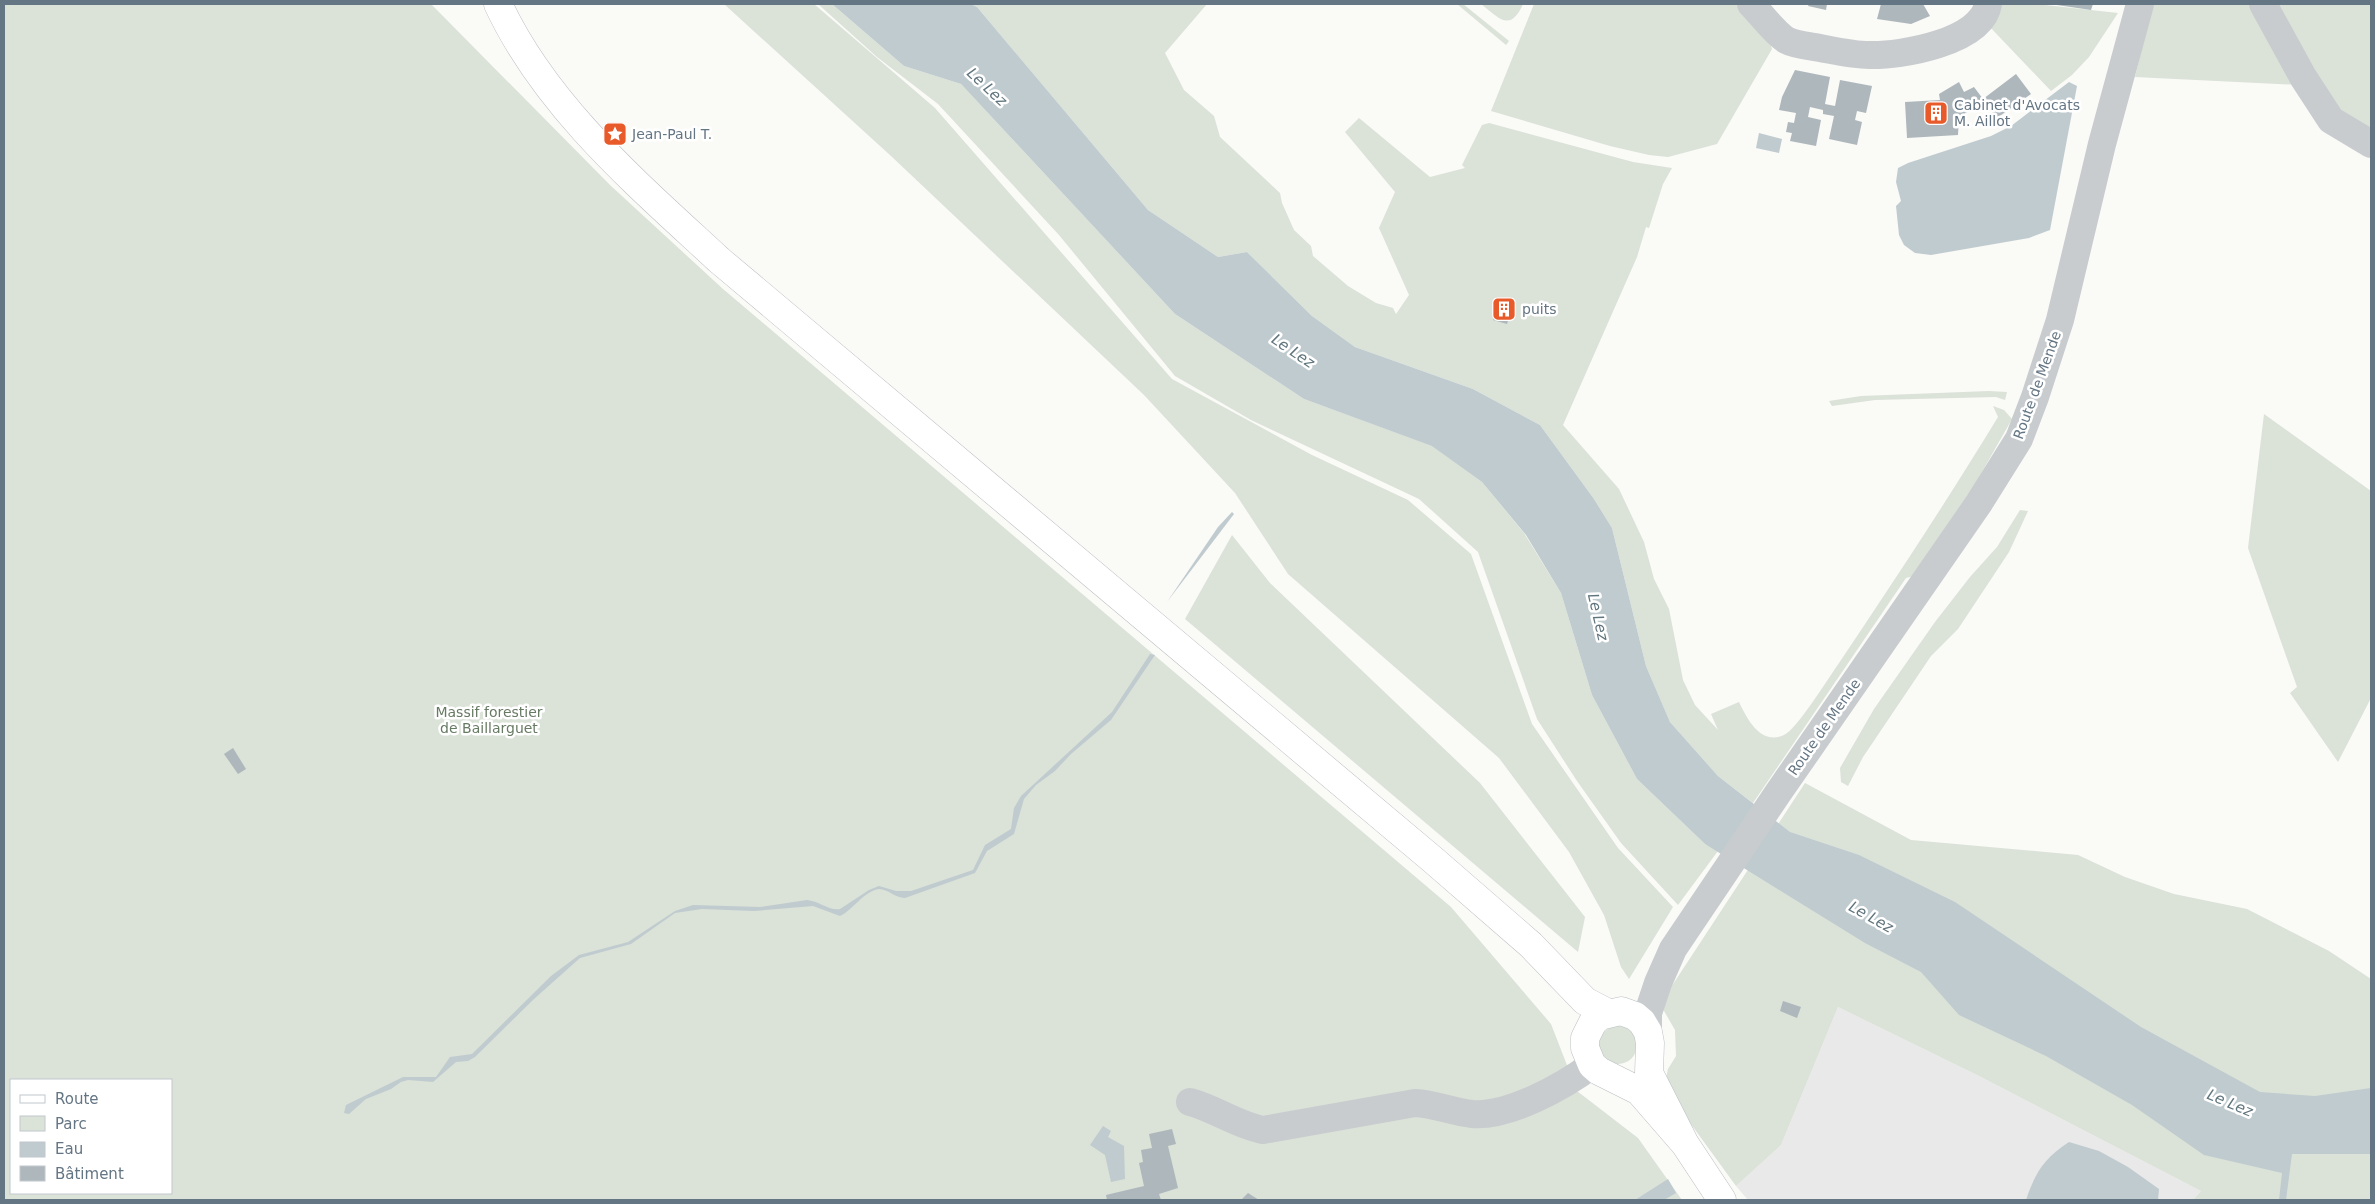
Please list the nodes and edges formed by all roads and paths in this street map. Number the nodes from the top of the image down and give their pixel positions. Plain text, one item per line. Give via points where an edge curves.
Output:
1 (498, 4) edge
2 (1751, 4) edge
3 (1988, 4) edge
4 (2140, 4) edge
5 (2263, 4) edge
6 (2371, 144) edge
7 (1460, 883) junction
8 (1658, 983) junction
9 (1618, 1012) junction
10 (1585, 1038) junction
11 (1648, 1043) junction
12 (1600, 1070) junction
13 (1190, 1102) dead end
14 (1685, 1144) junction
15 (1722, 1200) edge

1 - 7 main road via 541,78 614,162 719,260
2 - 3 street via 1787,40 1868,56 1902,54 1956,36 1979,23
4 - 8 street, Route de Mende via 2060,320 2019,439 1968,519 1673,949
5 - 6 street via 2331,120
7 - 9 main road via 1532,945 1585,1001
7 - 10 main road via 1514,940 1574,1012
8 - 9 street via 1643,1000
8 - 11 street via 1648,1013
9 - 10 main road via 1593,1022
9 - 11 main road via 1635,1016
10 - 12 main road via 1585,1048
11 - 14 main road via 1649,1073
12 - 13 street via 1488,1113 1472,1114 1415,1103 1263,1130 1245,1126
12 - 14 main road via 1639,1091
14 - 15 main road

